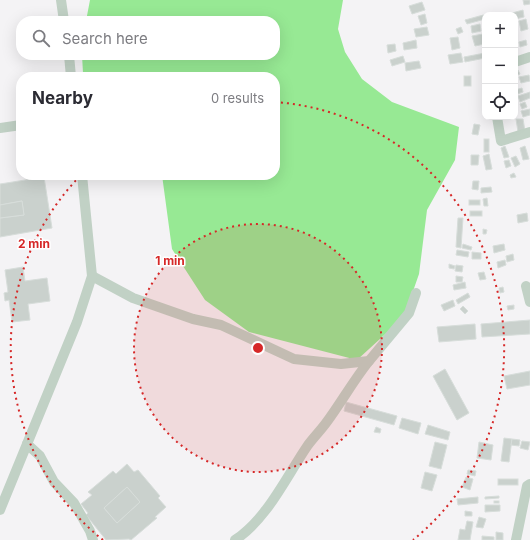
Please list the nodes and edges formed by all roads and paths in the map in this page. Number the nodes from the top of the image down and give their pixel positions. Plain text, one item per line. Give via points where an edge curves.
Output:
1 (61, 0) edge
2 (63, 16) edge
3 (530, 57) edge
4 (70, 60) edge
5 (518, 61) edge
6 (71, 72) edge
7 (498, 120) edge
8 (16, 126) edge
9 (0, 128) edge
10 (530, 132) edge
11 (82, 180) edge
12 (92, 276) junction
13 (526, 286) dead end
14 (416, 293) dead end
15 (530, 302) edge
16 (369, 361) junction
17 (27, 444) junction
18 (530, 484) edge
19 (0, 510) edge
20 (93, 540) edge
21 (234, 540) edge
22 (516, 540) edge

1 - 2 street
3 - 5 street
4 - 6 street
7 - 10 street via 501,141
8 - 9 street
11 - 12 street
12 - 16 street via 133,298 193,319 221,325 294,359 341,364
12 - 17 street via 77,322
13 - 15 street
14 - 16 street via 409,313
16 - 21 street via 351,383 273,498 246,532
17 - 19 street
17 - 20 street via 40,456 54,482 74,503
18 - 22 street via 527,486

